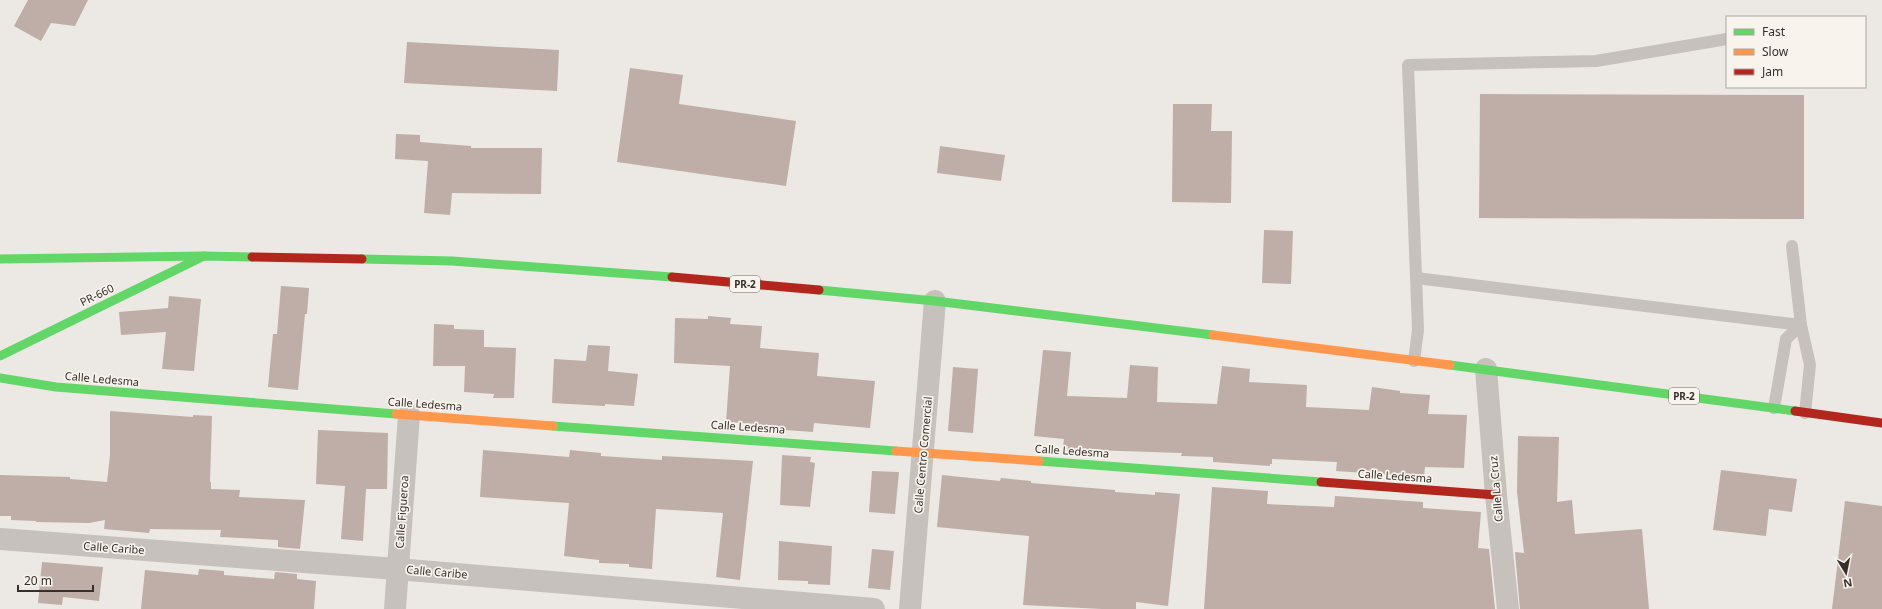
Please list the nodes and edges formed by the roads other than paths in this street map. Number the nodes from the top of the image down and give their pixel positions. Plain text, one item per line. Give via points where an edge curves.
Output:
1 (1726, 39) edge
2 (1792, 246) dead end
3 (204, 256) junction
4 (0, 259) edge
5 (1416, 278) junction
6 (934, 301) junction
7 (1802, 325) junction
8 (0, 356) edge
9 (1414, 360) junction
10 (1486, 369) junction
11 (0, 378) edge
12 (1774, 408) junction
13 (1805, 413) junction
14 (409, 415) junction
15 (1882, 423) edge
16 (923, 452) junction
17 (1496, 495) junction
18 (0, 539) edge
19 (397, 569) junction
20 (395, 609) edge
21 (874, 609) edge
22 (910, 609) edge
23 (1508, 609) edge

1 - 5 lane via 1596,61 1408,66
2 - 7 lane
3 - 4 main road, PR-2
3 - 6 main road, PR-2 via 452,261 691,278
3 - 8 main road, PR-660 / PR-660
5 - 7 lane
5 - 9 lane via 1418,330
6 - 9 main road, PR-2
6 - 16 street, Calle Centro Comercial
7 - 12 lane via 1786,339
7 - 13 lane via 1810,365
9 - 10 main road, PR-2
10 - 12 main road, PR-2
10 - 17 street, Calle La Cruz
11 - 14 main road, Calle Ledesma via 56,387
12 - 13 main road, PR-2
13 - 15 main road, PR-2
14 - 16 main road, Calle Ledesma
14 - 19 street, Calle Figueroa
16 - 17 main road, Calle Ledesma
16 - 22 street, Calle Centro Comercial
17 - 23 street, Calle La Cruz
18 - 19 street, Calle Caribe
19 - 20 street, Calle Figueroa
19 - 21 street, Calle Caribe

